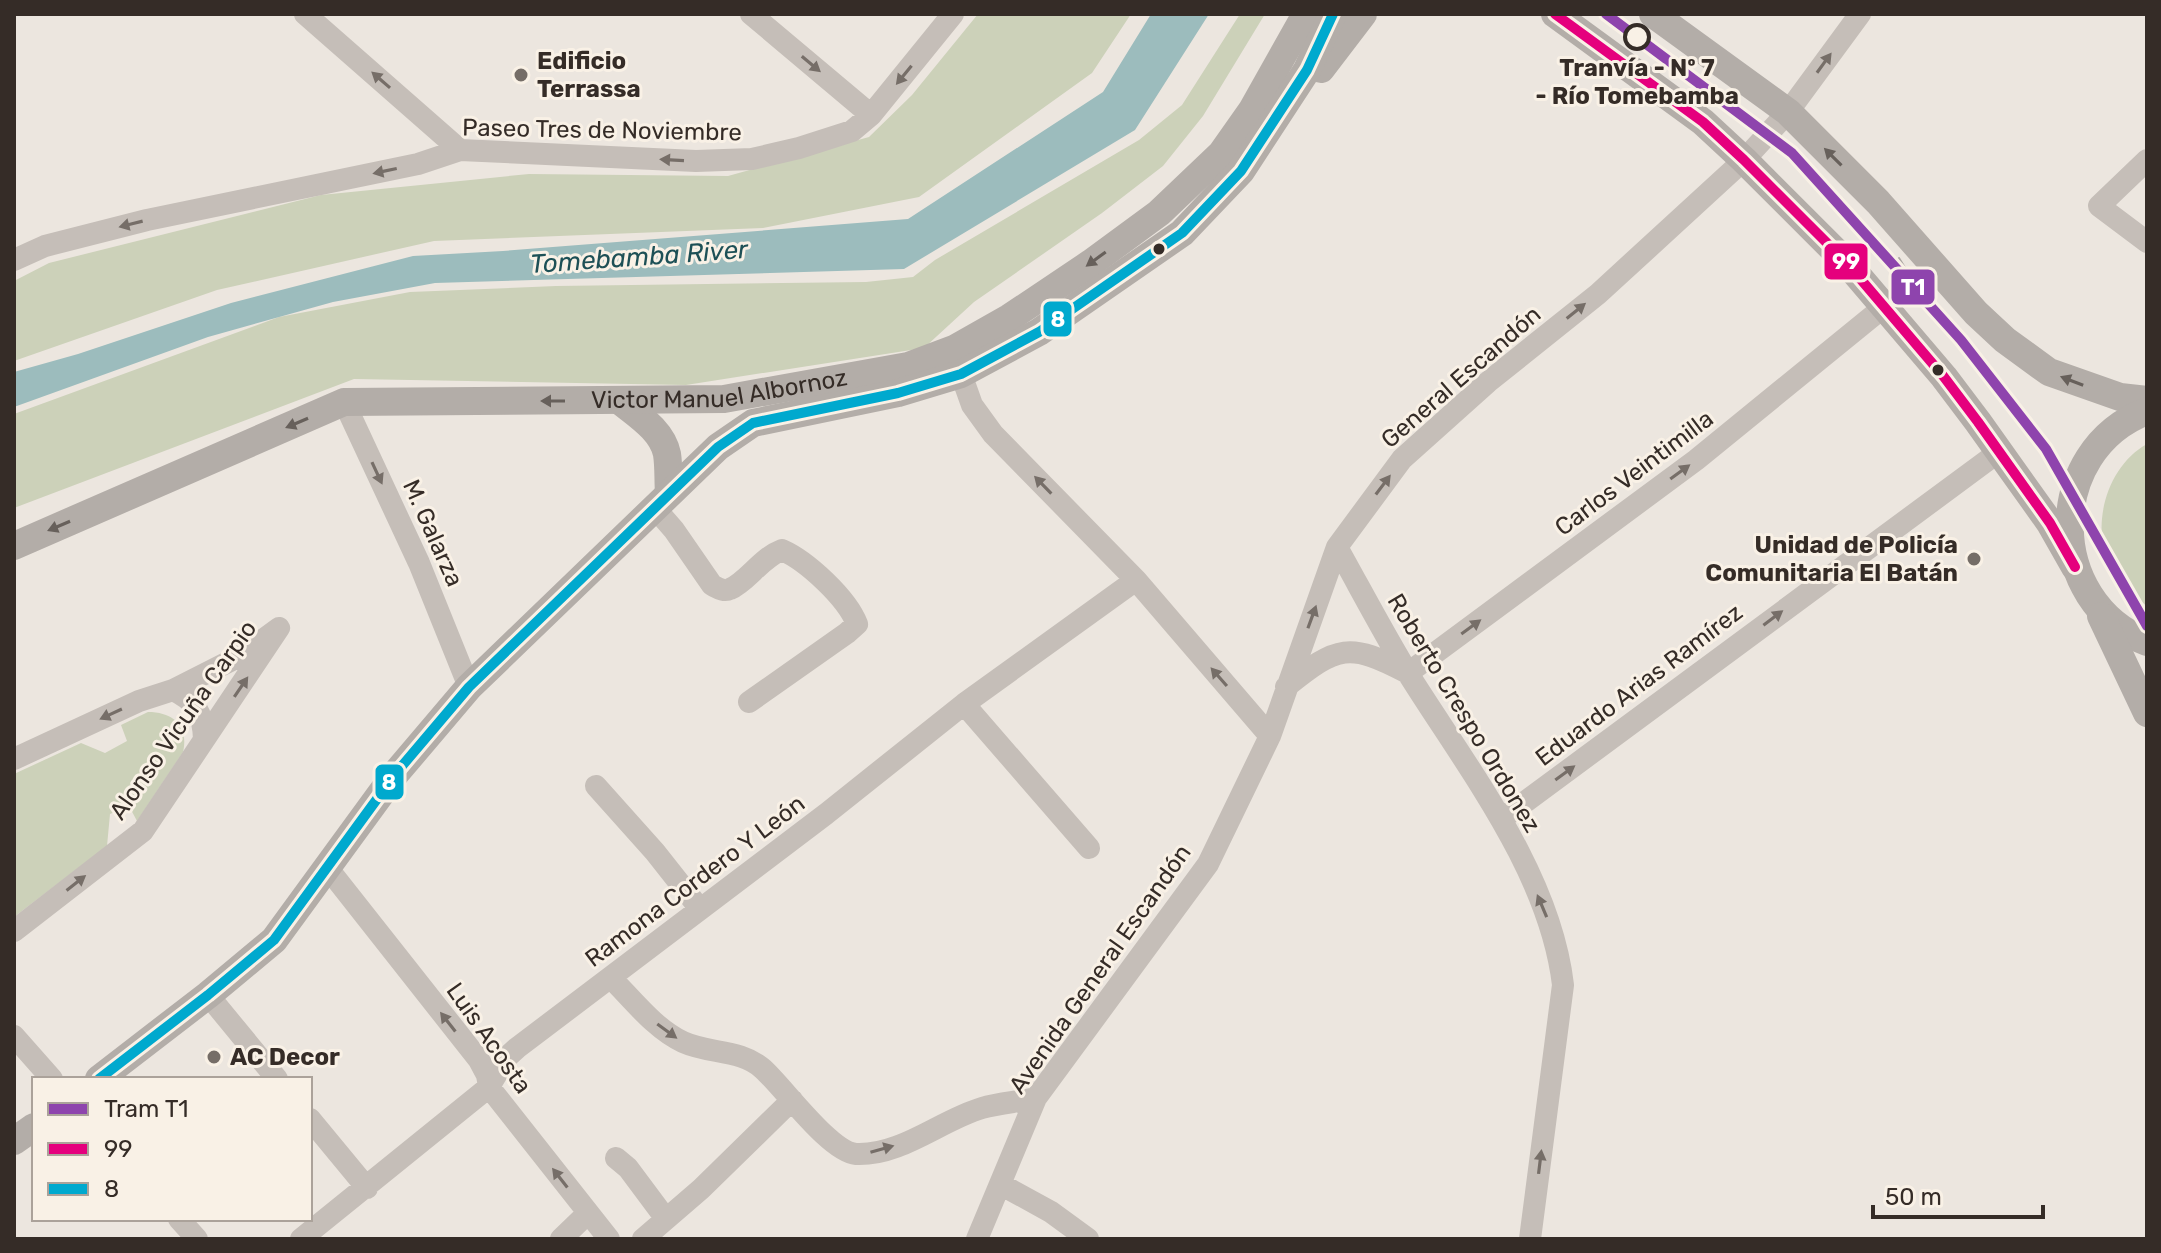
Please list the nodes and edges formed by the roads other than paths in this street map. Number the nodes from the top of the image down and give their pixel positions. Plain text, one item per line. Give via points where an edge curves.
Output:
1 (305, 14) edge
2 (751, 14) edge
3 (953, 14) edge
4 (1293, 14) edge
5 (1306, 14) edge
6 (1333, 14) edge
7 (1363, 14) edge
8 (1555, 14) edge
9 (1653, 14) edge
10 (1860, 14) edge
11 (1788, 112) junction
12 (871, 115) junction
13 (460, 150) junction
14 (1744, 160) junction
15 (2147, 160) edge
16 (1159, 213) junction
17 (1182, 233) junction
18 (2147, 242) edge
19 (14, 260) edge
20 (1885, 306) junction
21 (961, 374) junction
22 (2147, 400) edge
23 (620, 401) junction
24 (688, 401) junction
25 (344, 402) junction
26 (2147, 411) edge
27 (2000, 451) junction
28 (695, 468) junction
29 (662, 500) junction
30 (14, 546) edge
31 (1337, 547) junction
32 (2075, 567) junction
33 (1136, 580) junction
34 (2094, 602) junction
35 (2147, 642) edge
36 (1408, 673) junction
37 (469, 687) junction
38 (1286, 687) junction
39 (173, 690) junction
40 (749, 702) dead end
41 (964, 704) junction
42 (2147, 713) edge
43 (1270, 736) junction
44 (204, 739) junction
45 (14, 759) edge
46 (596, 786) dead end
47 (1502, 819) junction
48 (1089, 848) dead end
49 (326, 866) junction
50 (700, 909) junction
51 (14, 931) edge
52 (611, 978) junction
53 (208, 995) junction
54 (14, 1036) edge
55 (50, 1077) edge
56 (102, 1077) edge
57 (275, 1077) edge
58 (489, 1087) junction
59 (1036, 1098) junction
60 (792, 1100) junction
61 (312, 1121) edge
62 (32, 1128) edge
63 (14, 1141) edge
64 (616, 1158) dead end
65 (1000, 1184) junction
66 (367, 1188) junction
67 (588, 1213) junction
68 (666, 1219) junction
69 (181, 1221) edge
70 (197, 1239) edge
71 (301, 1239) edge
72 (561, 1239) edge
73 (609, 1239) edge
74 (643, 1239) edge
75 (977, 1239) edge
76 (1088, 1239) edge
77 (1530, 1239) edge

13 -> 1 street
2 -> 12 street
3 -> 12 street, Paseo Tres de Noviembre
4 - 16 main road via 1234,121
5 - 16 main road, Victor Manuel Albornoz via 1221,154
6 - 17 main road, Victor Manuel Albornoz via 1307,70 1241,171
7 - 17 main road via 1241,187
8 - 14 main road via 1703,122
9 - 11 main road
11 -> 10 street, General Escandón
11 - 14 street, General Escandón
22 -> 11 main road via 2120,397 2049,372 2005,340
12 -> 13 street, Paseo Tres de Noviembre via 852,131 752,159
13 -> 19 street, Paseo Tres de Noviembre via 418,164 147,220 45,246
14 - 20 main road
31 -> 14 street, General Escandón via 1402,459 1598,294
15 - 18 street via 2099,206
16 -> 24 main road, Victor Manuel Albornoz via 1009,318 956,348 908,366
17 - 21 main road, Victor Manuel Albornoz via 1039,332
20 - 27 main road
36 -> 20 street, Carlos Veintimilla via 1696,460
21 - 28 main road, Victor Manuel Albornoz via 898,393 753,423
33 -> 21 street via 993,434 972,405
23 - 24 main road, Victor Manuel Albornoz
23 -> 25 main road, Victor Manuel Albornoz
23 - 29 main road via 662,440
24 - 28 main road via 674,448
25 -> 30 main road, Victor Manuel Albornoz
25 -> 37 street, M. Galarza via 419,563
26 - 32 main road via 2117,428 2081,473 2069,520
27 - 32 main road
47 -> 27 street, Eduardo Arias Ramírez
28 - 29 main road
29 - 37 main road
29 - 40 street via 674,530 720,590 730,589 782,550 799,558 852,611 857,624 847,633
31 - 36 street, Roberto Crespo Ordonez
38 -> 31 street, General Escandón
32 - 34 main road
33 - 41 street, Ramona Cordero Y León
43 -> 33 street
34 - 35 main road via 2112,622
34 - 42 main road
36 - 38 street via 1356,650 1326,656
36 - 47 street, Roberto Crespo Ordonez
37 - 49 main road
38 - 43 street, Avenida General Escandón
39 - 44 street via 198,707
44 -> 39 street, Alonso Vicuña Carpio via 279,628 244,654
39 -> 45 street, Alonso Vicuña Carpio
41 - 48 street
41 - 50 street, Ramona Cordero Y León
43 - 59 street, Avenida General Escandón via 1208,864
51 -> 44 street, Alonso Vicuña Carpio via 143,831
46 - 50 street
77 -> 47 street, Roberto Crespo Ordonez via 1563,985 1559,952 1545,912
49 - 53 main road via 274,940
58 -> 49 street, Luis Acosta via 479,1060
50 - 52 street, Ramona Cordero Y León
52 - 58 street, Ramona Cordero Y León via 517,1048
52 -> 60 street via 665,1033 750,1058
53 - 56 main road
53 - 57 street
54 - 55 street
58 - 66 street, Ramona Cordero Y León
67 -> 58 street, Luis Acosta
60 -> 59 street via 836,1145 852,1154 903,1143 980,1109
59 - 65 street, Avenida General Escandón
60 - 68 street
61 - 66 street
62 - 63 main road
64 - 68 street
65 - 75 street, Avenida General Escandón
65 - 76 street
66 - 71 street, Ramona Cordero Y León
67 - 72 street
67 - 73 street, Luis Acosta
68 - 74 street
69 - 70 street

